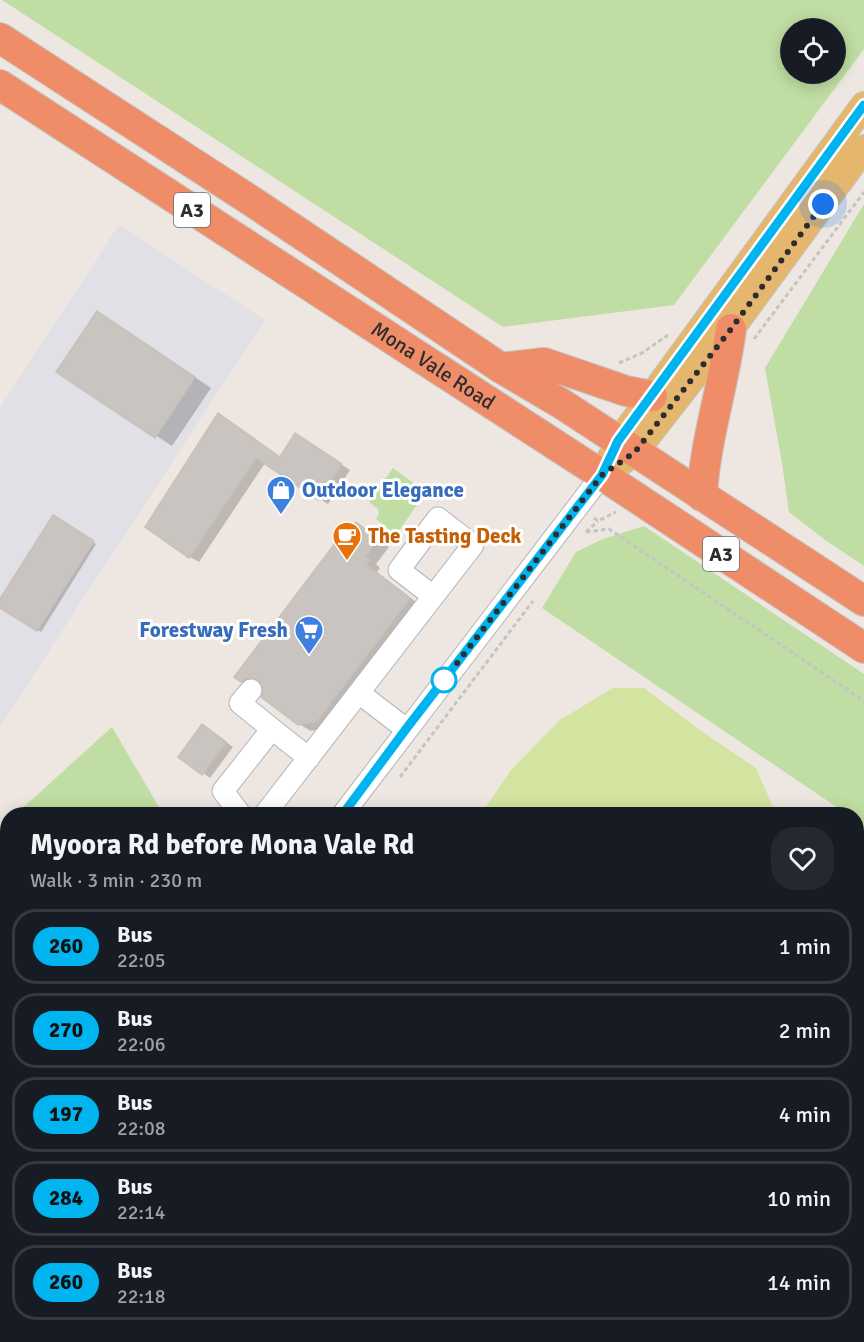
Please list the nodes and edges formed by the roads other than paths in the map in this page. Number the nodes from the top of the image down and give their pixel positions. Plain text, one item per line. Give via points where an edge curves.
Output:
1 (0, 38) edge
2 (0, 85) edge
3 (864, 105) edge
4 (864, 148) edge
5 (742, 335) junction
6 (501, 368) junction
7 (652, 396) junction
8 (627, 446) junction
9 (602, 475) junction
10 (702, 496) junction
11 (433, 596) dead end
12 (864, 601) edge
13 (864, 648) edge
14 (251, 690) dead end
15 (359, 693) junction
16 (272, 729) junction
17 (406, 729) junction
18 (309, 758) junction
19 (235, 807) edge
20 (270, 807) edge
21 (348, 807) edge

1 - 6 highway, Mona Vale Road / A3
2 - 9 highway, Mona Vale Road / A3
3 - 7 main road
4 - 5 main road
5 - 8 main road
5 - 10 highway via 728,356 704,467
6 - 7 highway via 544,363 626,392
6 - 8 highway, Mona Vale Road / A3
7 - 8 main road
8 - 9 main road
8 - 10 highway, Mona Vale Road / A3
9 - 13 highway, Mona Vale Road / A3
9 - 17 street
10 - 12 highway, Mona Vale Road / A3
11 - 15 street
14 - 16 street via 240,703
15 - 17 street
15 - 18 street
16 - 18 street
16 - 19 street via 223,791
17 - 21 street
18 - 20 street

